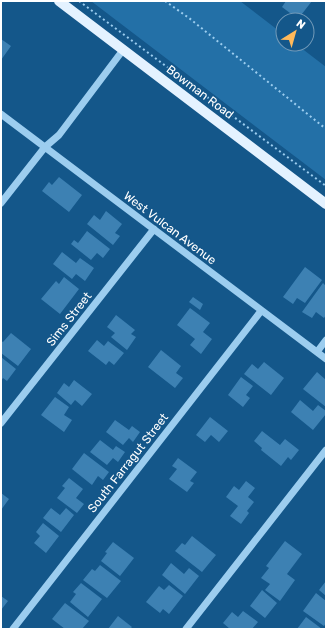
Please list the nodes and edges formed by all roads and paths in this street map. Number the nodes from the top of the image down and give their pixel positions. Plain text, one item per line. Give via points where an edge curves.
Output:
1 (59, 1) edge
2 (79, 1) edge
3 (165, 1) edge
4 (123, 50) junction
5 (1, 114) edge
6 (326, 129) edge
7 (45, 147) junction
8 (326, 186) edge
9 (1, 202) edge
10 (326, 204) edge
11 (154, 229) junction
12 (262, 311) junction
13 (326, 340) edge
14 (317, 352) junction
15 (326, 359) edge
16 (1, 423) edge
17 (326, 450) edge
18 (13, 629) edge
19 (186, 629) edge

1 - 4 main road, Bowman Road
2 - 8 path
3 - 6 path
4 - 7 street via 59,135
4 - 10 main road, Bowman Road
5 - 7 street, West Vulcan Avenue
7 - 9 street
7 - 11 street, West Vulcan Avenue
11 - 12 street, West Vulcan Avenue
11 - 16 street, Sims Street
12 - 14 street, West Vulcan Avenue
12 - 18 street, South Farragut Street
13 - 14 street
14 - 15 street, West Vulcan Avenue
17 - 19 street

